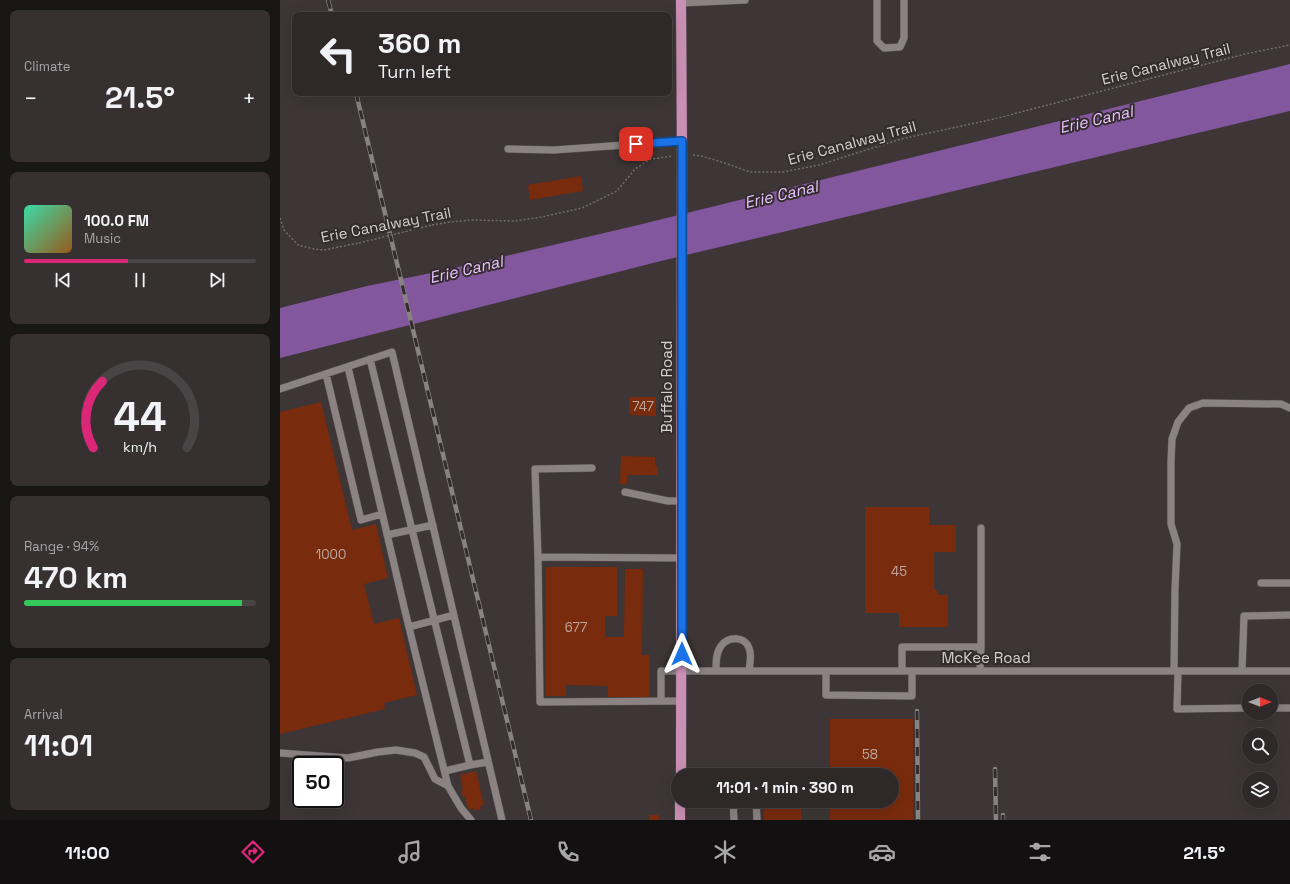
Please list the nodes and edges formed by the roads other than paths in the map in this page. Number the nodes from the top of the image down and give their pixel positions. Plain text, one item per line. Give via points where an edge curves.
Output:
1 (745, 0) edge
2 (877, 0) edge
3 (904, 0) edge
4 (680, 2) edge
5 (682, 141) junction
6 (508, 149) dead end
7 (370, 359) junction
8 (348, 367) junction
9 (326, 374) junction
10 (280, 388) edge
11 (1290, 408) edge
12 (592, 468) dead end
13 (625, 492) dead end
14 (682, 501) junction
15 (382, 514) junction
16 (433, 525) junction
17 (981, 528) dead end
18 (412, 530) junction
19 (387, 535) junction
20 (538, 557) junction
21 (682, 558) junction
22 (1261, 582) dead end
23 (1290, 583) edge
24 (454, 615) junction
25 (1290, 615) edge
26 (434, 620) junction
27 (409, 627) junction
28 (981, 647) junction
29 (682, 670) junction
30 (716, 670) junction
31 (749, 670) junction
32 (826, 671) junction
33 (902, 671) junction
34 (912, 671) junction
35 (980, 671) junction
36 (1176, 671) junction
37 (1242, 671) junction
38 (1290, 672) edge
39 (661, 701) junction
40 (681, 702) junction
41 (1242, 708) edge
42 (1278, 708) edge
43 (1290, 708) edge
44 (280, 753) edge
45 (488, 762) junction
46 (470, 765) junction
47 (681, 768) edge
48 (445, 771) junction
49 (448, 786) junction
50 (680, 808) edge
51 (733, 808) edge
52 (756, 808) edge
53 (471, 820) edge
54 (502, 820) edge
55 (680, 820) edge
56 (734, 820) edge
57 (757, 820) edge

1 - 4 street
2 - 3 street via 877,41 884,48 900,47 904,38
4 - 5 main road, Buffalo Road
5 - 6 street via 554,150
5 - 14 main road, Buffalo Road
7 - 8 street
7 - 16 street via 392,352
7 - 18 street
8 - 9 street
8 - 15 street
9 - 10 street
9 - 15 street via 361,520
11 - 36 street via 1281,404 1203,403 1189,408 1178,422 1172,439 1170,462 1171,524 1177,544
12 - 20 street via 535,469
13 - 14 street via 668,501
14 - 21 main road, Buffalo Road
15 - 19 street
16 - 18 street
16 - 24 street
17 - 28 street
18 - 19 street
18 - 26 street
19 - 27 street
20 - 21 street
20 - 39 street via 540,702
21 - 29 main road, Buffalo Road
22 - 23 street
24 - 26 street
24 - 45 street
25 - 37 street via 1244,616
26 - 27 street
26 - 46 street
27 - 48 street
28 - 33 street via 902,647
28 - 35 street
29 - 30 street, McKee Road
29 - 39 street, McKee Road via 661,671
29 - 40 main road, Buffalo Road
30 - 31 street, McKee Road
30 - 31 street via 720,647 726,641 739,639 750,649
31 - 32 street, McKee Road
32 - 33 street, McKee Road
32 - 34 street via 826,695 904,696 912,696
33 - 34 street, McKee Road
34 - 35 street, McKee Road
35 - 36 street, McKee Road
36 - 37 street, McKee Road
36 - 41 street via 1177,709
37 - 38 street, McKee Road
39 - 40 street
40 - 47 main road, Buffalo Road
42 - 43 street
44 - 49 street via 348,758 396,750 416,753 424,757 435,779
45 - 46 street
45 - 54 street
46 - 48 street
48 - 49 street
49 - 53 street
50 - 55 main road
51 - 56 street
52 - 57 street

